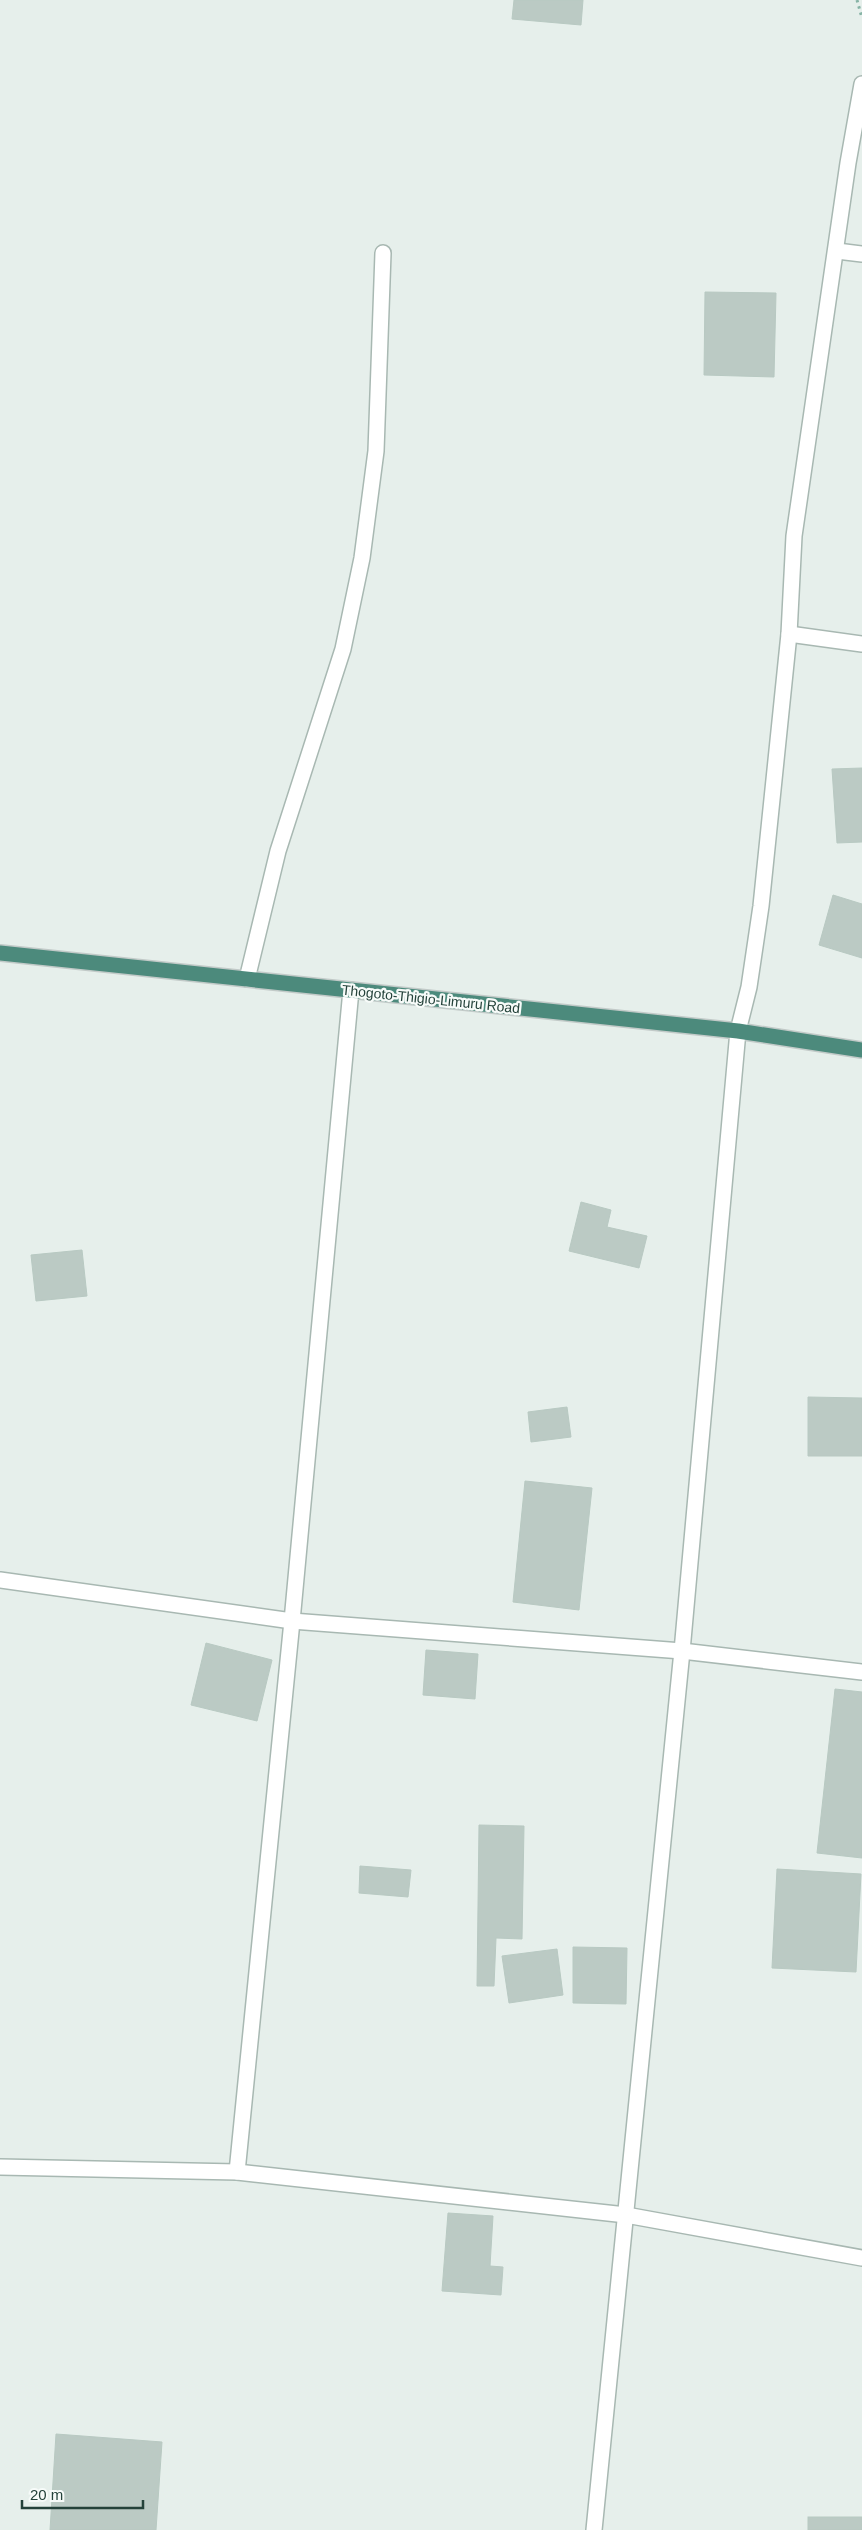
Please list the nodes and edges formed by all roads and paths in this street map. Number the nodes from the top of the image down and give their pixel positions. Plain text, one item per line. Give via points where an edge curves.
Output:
1 (857, 0) edge
2 (862, 18) edge
3 (862, 84) edge
4 (837, 251) junction
5 (383, 253) dead end
6 (862, 254) edge
7 (789, 634) junction
8 (862, 644) edge
9 (0, 953) edge
10 (247, 979) junction
11 (351, 990) junction
12 (738, 1031) junction
13 (862, 1050) edge
14 (0, 1580) edge
15 (292, 1621) junction
16 (682, 1650) junction
17 (862, 1672) edge
18 (0, 2167) edge
19 (237, 2172) junction
20 (626, 2215) junction
21 (862, 2258) edge
22 (594, 2530) edge

1 - 2 path
3 - 4 street
4 - 6 street
4 - 7 street via 794,536
5 - 10 street via 376,451 362,558 343,649 278,852
7 - 8 street
7 - 12 street via 761,906 750,987
9 - 10 highway, Thogoto-Thigio-Limuru Road
10 - 11 highway, Thogoto-Thigio-Limuru Road
11 - 12 highway, Thogoto-Thigio-Limuru Road
11 - 15 street
12 - 13 highway, Thogoto-Thigio-Limuru Road
12 - 16 street
14 - 15 street
15 - 16 street
15 - 19 street
16 - 17 street
16 - 20 street
18 - 19 street
19 - 20 street
20 - 21 street
20 - 22 street

